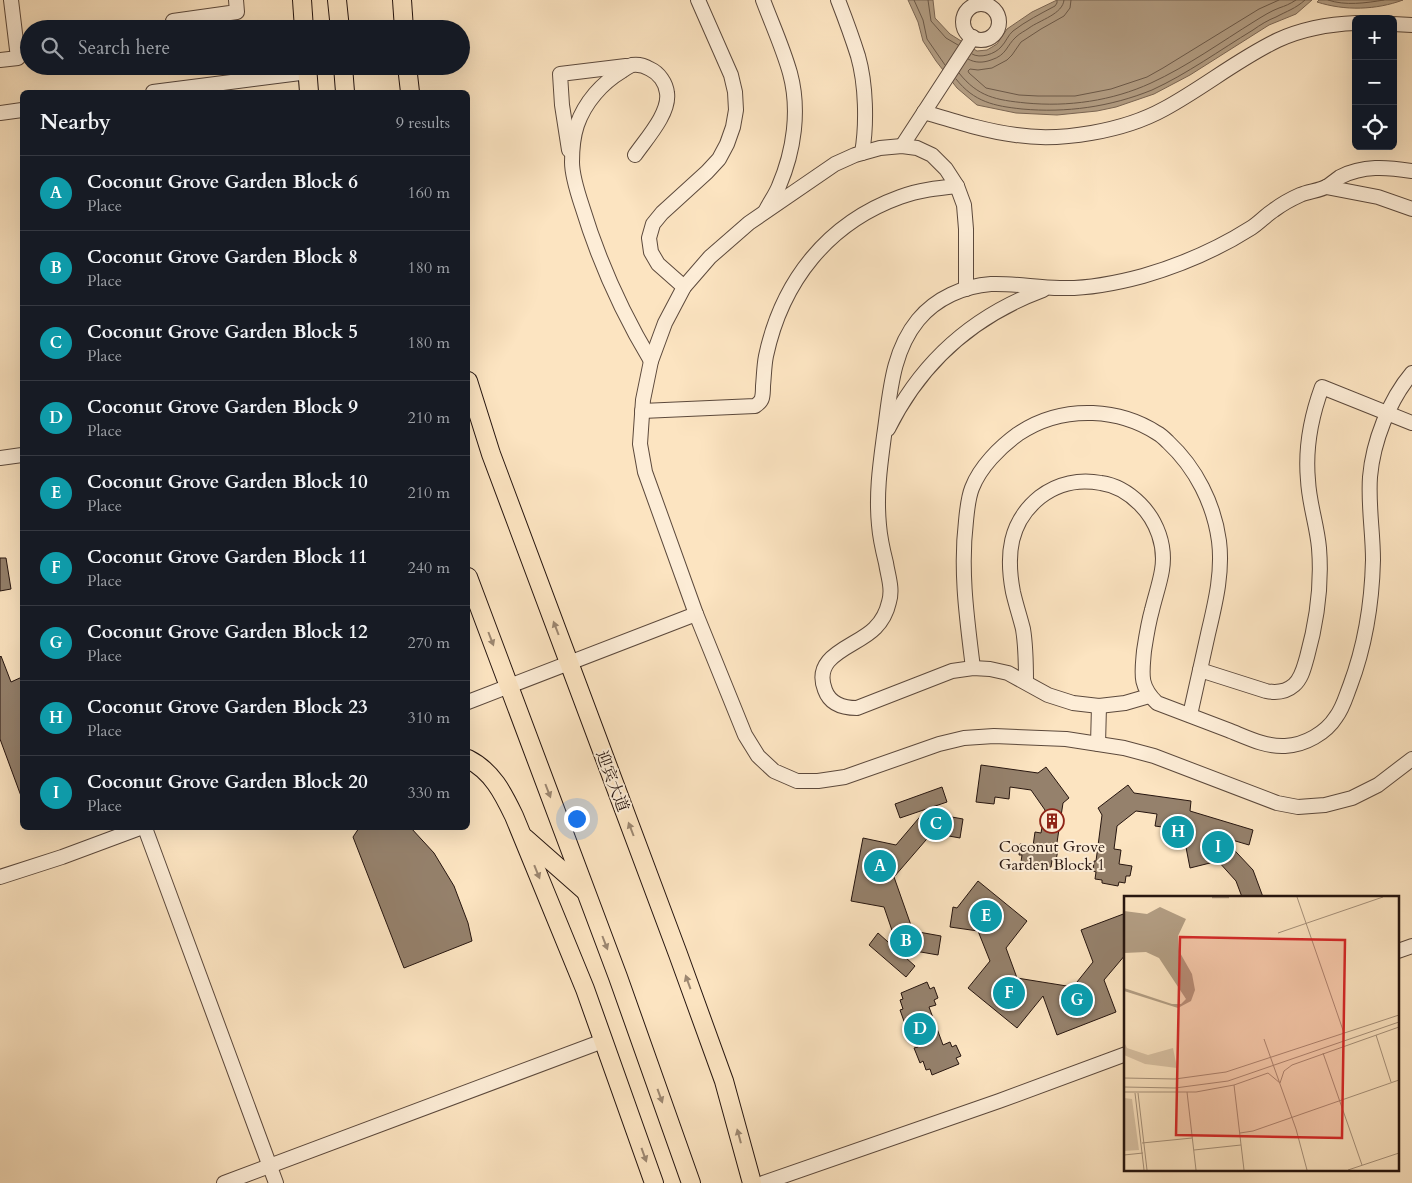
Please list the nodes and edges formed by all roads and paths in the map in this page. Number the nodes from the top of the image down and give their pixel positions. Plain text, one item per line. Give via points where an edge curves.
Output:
1 (11, 0) edge
2 (236, 0) edge
3 (302, 0) edge
4 (337, 0) edge
5 (402, 0) edge
6 (698, 0) edge
7 (764, 0) edge
8 (839, 1) edge
9 (989, 2) edge
10 (180, 20) edge
11 (303, 20) edge
12 (339, 20) edge
13 (403, 20) edge
14 (1352, 23) edge
15 (1397, 24) edge
16 (1412, 25) edge
17 (971, 40) junction
18 (0, 60) edge
19 (632, 65) junction
20 (268, 75) edge
21 (309, 75) edge
22 (343, 75) edge
23 (408, 75) edge
24 (166, 90) edge
25 (310, 90) edge
26 (345, 90) edge
27 (410, 90) edge
28 (20, 110) edge
29 (924, 112) junction
30 (0, 113) edge
31 (902, 146) junction
32 (862, 153) junction
33 (635, 155) dead end
34 (572, 165) junction
35 (1412, 171) edge
36 (957, 186) junction
37 (1326, 187) junction
38 (1412, 208) edge
39 (764, 212) junction
40 (684, 287) junction
41 (1047, 288) junction
42 (966, 289) junction
43 (651, 361) junction
44 (1412, 374) edge
45 (470, 388) edge
46 (642, 411) junction
47 (1388, 413) junction
48 (1412, 423) edge
49 (884, 436) junction
50 (20, 455) edge
51 (0, 458) edge
52 (470, 582) edge
53 (696, 614) junction
54 (568, 662) junction
55 (973, 668) junction
56 (1200, 670) junction
57 (1026, 682) junction
58 (508, 686) junction
59 (1149, 696) junction
60 (470, 701) edge
61 (1099, 706) junction
62 (1190, 715) junction
63 (1098, 744) junction
64 (1412, 759) edge
65 (470, 760) edge
66 (135, 830) edge
67 (146, 830) edge
68 (523, 836) junction
69 (0, 877) edge
70 (586, 892) junction
71 (1412, 946) edge
72 (1400, 950) edge
73 (603, 1041) junction
74 (1124, 1055) edge
75 (270, 1167) junction
76 (224, 1183) edge
77 (276, 1183) edge
78 (654, 1183) edge
79 (691, 1183) edge
80 (752, 1183) edge
81 (763, 1183) edge

1 - 18 street via 18,58
2 - 10 street via 238,12
3 - 11 main road
4 - 12 main road
5 - 13 main road
6 - 40 street via 731,75 736,110 727,144 718,159 653,224 649,238 651,252 658,264
7 - 39 street via 790,74 795,103 789,160 779,188
8 - 32 street via 859,58 865,98
9 - 17 street via 973,6 965,15 965,29
9 - 17 street via 999,20 996,32 982,40
14 - 29 street via 1310,29 1280,39 1163,110 1129,124 1093,133 1056,137 1018,136
15 - 16 street
17 - 29 street
19 - 33 street via 655,71 667,92 667,104 662,115
19 - 34 street via 614,76 586,106 573,145
19 - 34 street via 560,74
20 - 24 street
21 - 25 main road
22 - 26 main road
23 - 27 main road
28 - 30 street
29 - 31 street
31 - 32 street
31 - 36 street via 932,155
32 - 39 street via 835,164
34 - 43 street via 602,267
35 - 37 street via 1367,168 1339,178
36 - 42 street via 964,205
36 - 46 street via 902,196 876,207 829,239 793,283 780,308 770,335 760,403 755,406
37 - 38 street via 1378,197
37 - 41 street via 1299,195 1253,227 1181,263 1143,276 1104,284
39 - 40 street via 710,257
40 - 43 street via 665,323
41 - 42 street via 993,284
41 - 49 street via 987,317 941,354 909,392
42 - 49 street via 935,304 907,334 898,353
43 - 46 street
44 - 47 street
54 -> 45 main road, 迎宾大道 via 490,454
46 - 53 street via 640,444 645,472
47 - 48 street
47 - 56 street via 1322,387 1314,410 1308,445 1308,481 1320,577 1312,638 1300,677 1286,690 1276,692
47 - 62 street via 1370,476 1373,559 1366,631 1354,677 1336,717 1323,732 1305,742 1286,746 1266,744
49 - 55 street via 878,502 882,545 891,583 890,600 874,629 828,662 822,684 826,695 845,708 856,708 952,671
50 - 51 street
52 -> 58 main road
53 - 54 street
53 - 63 street via 745,735 758,756 774,771 797,781 818,782 845,777 964,738 1057,738
54 - 58 street
80 -> 54 main road, 迎宾大道 via 724,1081
55 - 56 street via 963,580 964,534 972,488 986,464 1004,444 1036,424 1080,412 1125,418 1158,433 1193,470 1205,493 1214,517 1220,567 1218,593
55 - 57 street via 1008,673
56 - 62 street
57 - 59 street via 1025,646 1010,562 1015,530 1032,503 1045,493 1059,486 1090,481 1106,484 1135,498 1155,523 1160,538 1162,570 1146,639 1142,676
57 - 61 street via 1048,695 1073,703
58 - 60 street
58 -> 70 main road
59 - 61 street
59 - 62 street via 1157,703
61 - 63 street
63 - 64 street via 1154,756 1277,803 1298,807 1352,798 1378,785
65 - 68 main road via 488,773 502,791
66 - 69 street
67 - 75 street
68 - 70 main road
68 -> 73 main road
70 -> 79 main road
71 - 72 street
73 - 75 street
73 -> 78 main road
74 - 81 street
75 - 76 street
75 - 77 street

